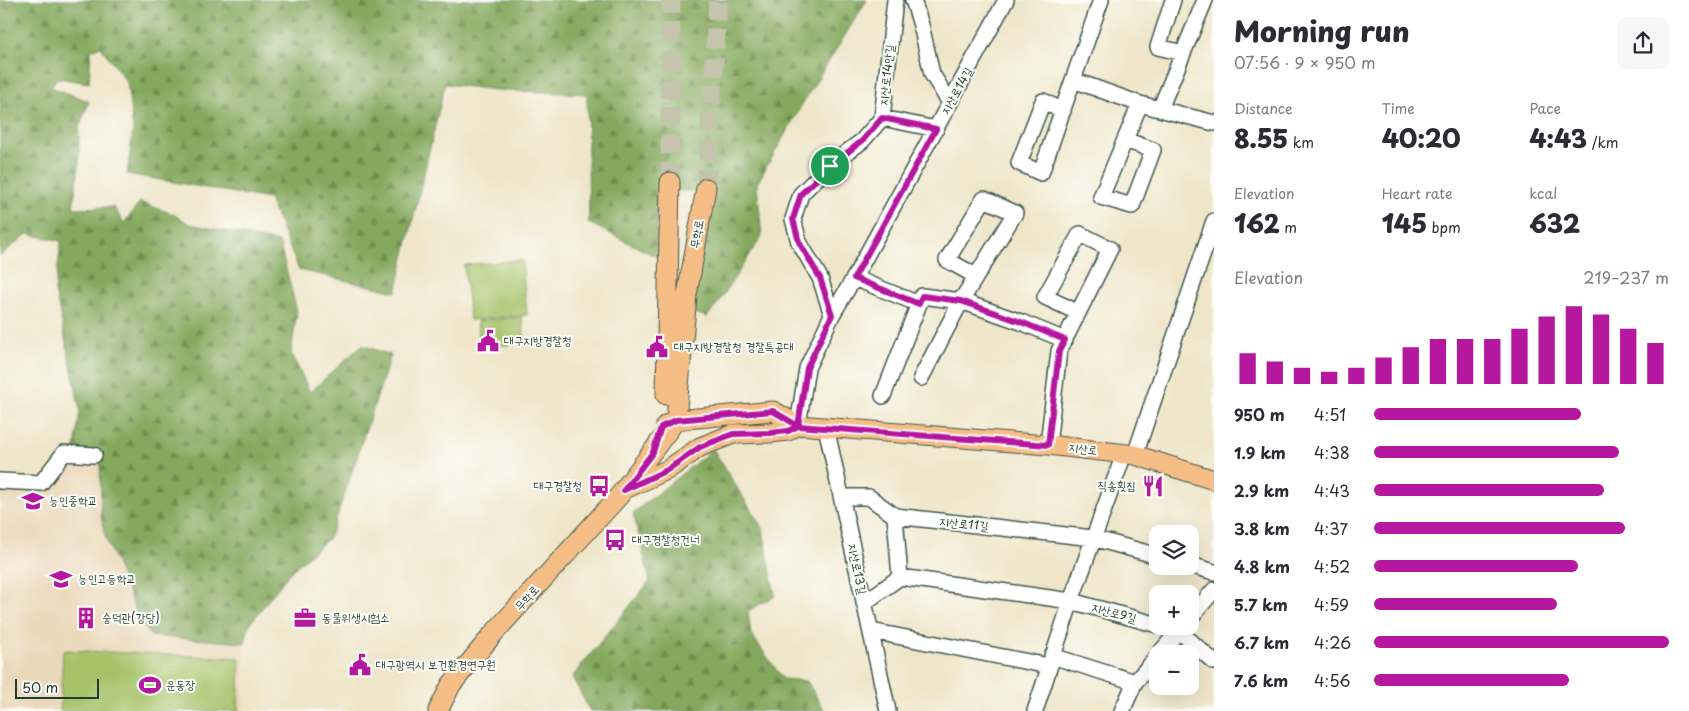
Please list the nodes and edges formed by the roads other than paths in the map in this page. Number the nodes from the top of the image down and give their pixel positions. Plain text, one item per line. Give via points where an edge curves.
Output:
1 (894, 0) edge
2 (913, 0) edge
3 (1006, 0) edge
4 (1102, 0) edge
5 (1173, 0) edge
6 (1205, 0) edge
7 (1183, 53) junction
8 (1073, 80) junction
9 (950, 103) junction
10 (1140, 104) junction
11 (1160, 109) junction
12 (1063, 111) dead end
13 (882, 118) junction
14 (1214, 123) edge
15 (936, 129) junction
16 (1125, 140) dead end
17 (670, 182) tunnel mouth
18 (706, 188) tunnel mouth
19 (1214, 221) edge
20 (1199, 266) junction
21 (1214, 271) edge
22 (976, 276) junction
23 (854, 278) junction
24 (961, 301) junction
25 (919, 304) junction
26 (1077, 312) junction
27 (832, 315) junction
28 (1065, 340) junction
29 (922, 378) dead end
30 (883, 396) dead end
31 (668, 423) junction
32 (798, 426) junction
33 (826, 427) junction
34 (1048, 445) junction
35 (94, 455) dead end
36 (1129, 455) junction
37 (667, 470) joint
38 (1214, 480) edge
39 (0, 481) edge
40 (624, 490) junction
41 (841, 497) junction
42 (895, 516) junction
43 (1093, 538) junction
44 (1149, 554) edge
45 (1199, 568) edge
46 (1214, 572) edge
47 (900, 577) junction
48 (1214, 590) edge
49 (1070, 602) junction
50 (864, 603) junction
51 (1199, 608) edge
52 (1149, 623) edge
53 (870, 631) junction
54 (1175, 635) edge
55 (1188, 635) edge
56 (1167, 645) edge
57 (1051, 661) junction
58 (1214, 662) edge
59 (1149, 666) edge
60 (1135, 682) junction
61 (438, 711) edge
62 (890, 711) edge
63 (1035, 711) edge
64 (1122, 711) edge

1 - 13 street, 지산로14안길
2 - 9 street via 932,74
3 - 9 street, 지산로14길
4 - 8 street
5 - 7 street via 1158,47
6 - 7 street
7 - 11 street
8 - 10 street
8 - 12 street
9 - 15 street, 지산로14길
10 - 11 street
10 - 16 street
11 - 14 street
13 - 15 street
13 - 27 street, 지산로14안길 via 862,141 801,194 793,219 799,242 820,278
15 - 23 street, 지산로14길
17 - 31 main road, 무학로 via 664,416
18 - 31 main road, 무학로
19 - 20 street
20 - 21 street
20 - 36 street
22 - 22 street via 1015,213 984,199 947,260
22 - 24 street
23 - 25 street
23 - 27 street, 지산로14길
24 - 25 street via 922,296
24 - 28 street
24 - 29 street
25 - 30 street
26 - 26 street via 1110,249 1080,234 1045,297
26 - 28 street
27 - 32 street, 지산로14길 via 807,368
28 - 34 street via 1059,351
31 - 32 main road, 지산로 via 773,411
31 - 40 main road, 무학로 via 653,452
32 - 33 main road, 지산로
32 - 37 main road, 지산로 via 788,431 733,434 700,447
33 - 34 main road, 지산로
33 - 41 street, 지산로13길
34 - 36 main road, 지산로
35 - 39 street via 64,452 41,483
36 - 38 main road, 지산로
36 - 43 street
37 - 40 main road, 무학로
40 - 61 main road, 무학로 via 451,685
41 - 42 street, 지산로11길 via 869,497
41 - 50 street, 지산로13길
42 - 43 street, 지산로11길
42 - 47 street
43 - 44 street
43 - 49 street
45 - 46 street
47 - 49 street
47 - 50 street
48 - 51 street
49 - 52 street, 지산로9길
49 - 57 street
50 - 53 street, 지산로13길
53 - 57 street
53 - 62 street, 지산로13길
54 - 56 street
55 - 58 street
57 - 60 street
57 - 63 street
59 - 60 street
60 - 64 street

